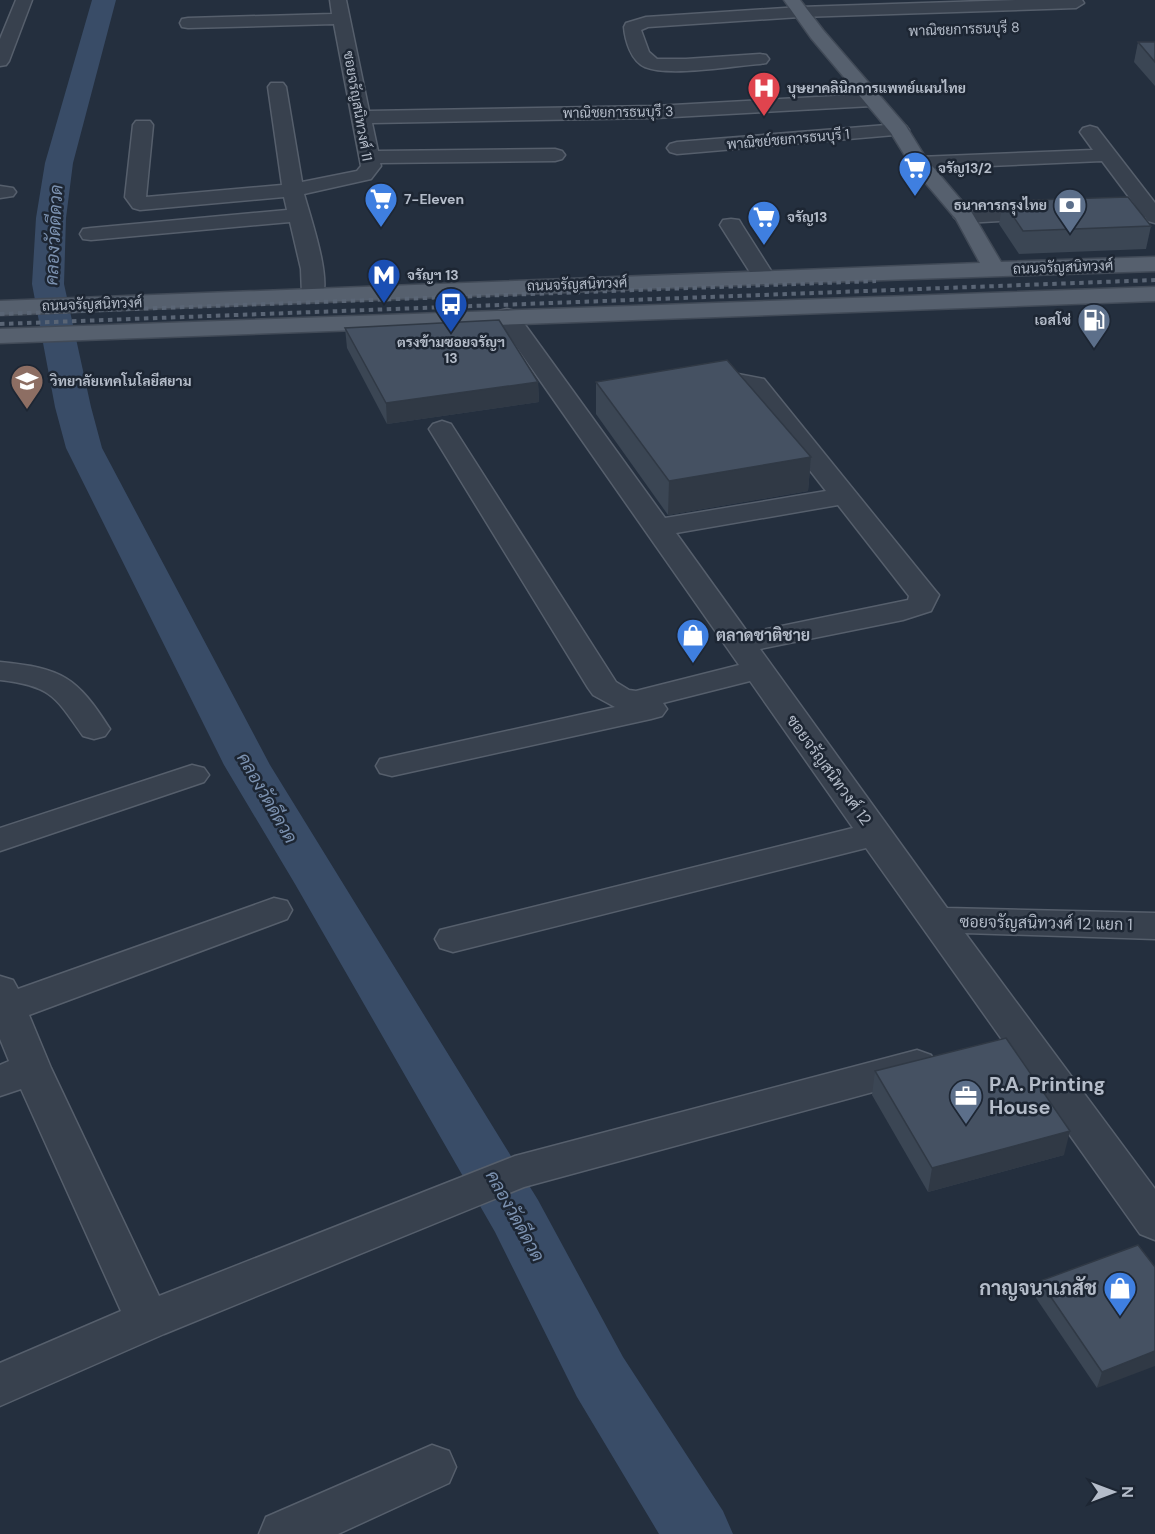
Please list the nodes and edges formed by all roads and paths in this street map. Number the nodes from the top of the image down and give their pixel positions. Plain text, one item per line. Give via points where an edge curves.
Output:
1 (24, 0) edge
2 (338, 0) edge
3 (796, 6) edge
4 (1077, 6) edge
5 (342, 19) junction
6 (188, 23) dead end
7 (841, 33) dead end
8 (816, 34) junction
9 (760, 59) dead end
10 (0, 61) edge
11 (278, 87) dead end
12 (872, 100) junction
13 (363, 117) junction
14 (143, 125) dead end
15 (899, 130) junction
16 (1090, 132) dead end
17 (677, 148) dead end
18 (555, 155) dead end
19 (1106, 155) junction
20 (369, 157) junction
21 (919, 163) junction
22 (293, 190) junction
23 (1153, 214) edge
24 (299, 215) junction
25 (965, 217) junction
26 (731, 225) dead end
27 (91, 234) dead end
28 (1155, 264) edge
29 (994, 269) junction
30 (764, 277) junction
31 (1155, 294) edge
32 (313, 295) junction
33 (0, 308) edge
34 (507, 316) junction
35 (0, 336) edge
36 (682, 390) edge
37 (604, 401) edge
38 (571, 406) junction
39 (442, 429) dead end
40 (844, 496) junction
41 (657, 528) junction
42 (740, 644) junction
43 (0, 671) edge
44 (763, 677) junction
45 (94, 729) dead end
46 (392, 766) dead end
47 (192, 775) dead end
48 (875, 834) junction
49 (0, 840) edge
50 (274, 910) dead end
51 (936, 920) junction
52 (1155, 926) edge
53 (453, 939) dead end
54 (4, 999) edge
55 (986, 1047) junction
56 (15, 1075) edge
57 (1155, 1222) edge
58 (148, 1320) junction
59 (0, 1385) edge
60 (432, 1467) dead end
61 (284, 1534) edge

1 - 10 street
2 - 5 street, ซอยจรัญสนิทวงศ์ 11
3 - 4 street
3 - 8 main road
3 - 9 street via 646,22 632,27 644,57 651,63
5 - 6 street
5 - 13 street, ซอยจรัญสนิทวงศ์ 11
7 - 8 street
8 - 12 main road
11 - 22 street
12 - 13 street, พาณิชยการธนบุรี 3 via 655,112
12 - 15 main road
13 - 20 street, ซอยจรัญสนิทวงศ์ 11
14 - 22 street via 135,197 140,204
15 - 17 street, พาณิชย์ชยการธนบุรี 1
15 - 21 main road
16 - 19 street
18 - 20 street
19 - 21 street
19 - 23 street
20 - 22 street, ซอยจรัญสนิทวงศ์ 11 via 371,166 364,175
21 - 25 main road
22 - 24 street
23 - 25 street
24 - 27 street
24 - 32 street via 312,269
25 - 29 main road
26 - 30 street
28 - 29 main road, ถนนจรัญสนิทวงศ์
29 - 30 main road, ถนนจรัญสนิทวงศ์
30 - 32 main road, ถนนจรัญสนิทวงศ์
31 - 34 main road, ถนนจรัญสนิทวงศ์
32 - 33 main road, ถนนจรัญสนิทวงศ์
34 - 35 main road, ถนนจรัญสนิทวงศ์
34 - 38 street, ซอยจรัญสนิทวงศ์ 12
36 - 40 street via 738,381 755,384
37 - 38 street
38 - 41 street, ซอยจรัญสนิทวงศ์ 12
39 - 44 street via 604,688 621,699 636,700
40 - 41 street
40 - 42 street via 924,595 921,605
41 - 42 street, ซอยจรัญสนิทวงศ์ 12
42 - 44 street, ซอยจรัญสนิทวงศ์ 12
43 - 45 street via 33,674 60,684 77,701
44 - 46 street
44 - 48 street, ซอยจรัญสนิทวงศ์ 12
47 - 49 street
48 - 51 street, ซอยจรัญสนิทวงศ์ 12
48 - 53 street
50 - 54 street
51 - 52 street, ซอยจรัญสนิทวงศ์ 12 แยก 1
51 - 55 street, ซอยจรัญสนิทวงศ์ 12
54 - 56 street
55 - 57 street, ซอยจรัญสนิทวงศ์ 12
55 - 58 street via 500,1179
56 - 58 street
58 - 59 street
60 - 61 street

